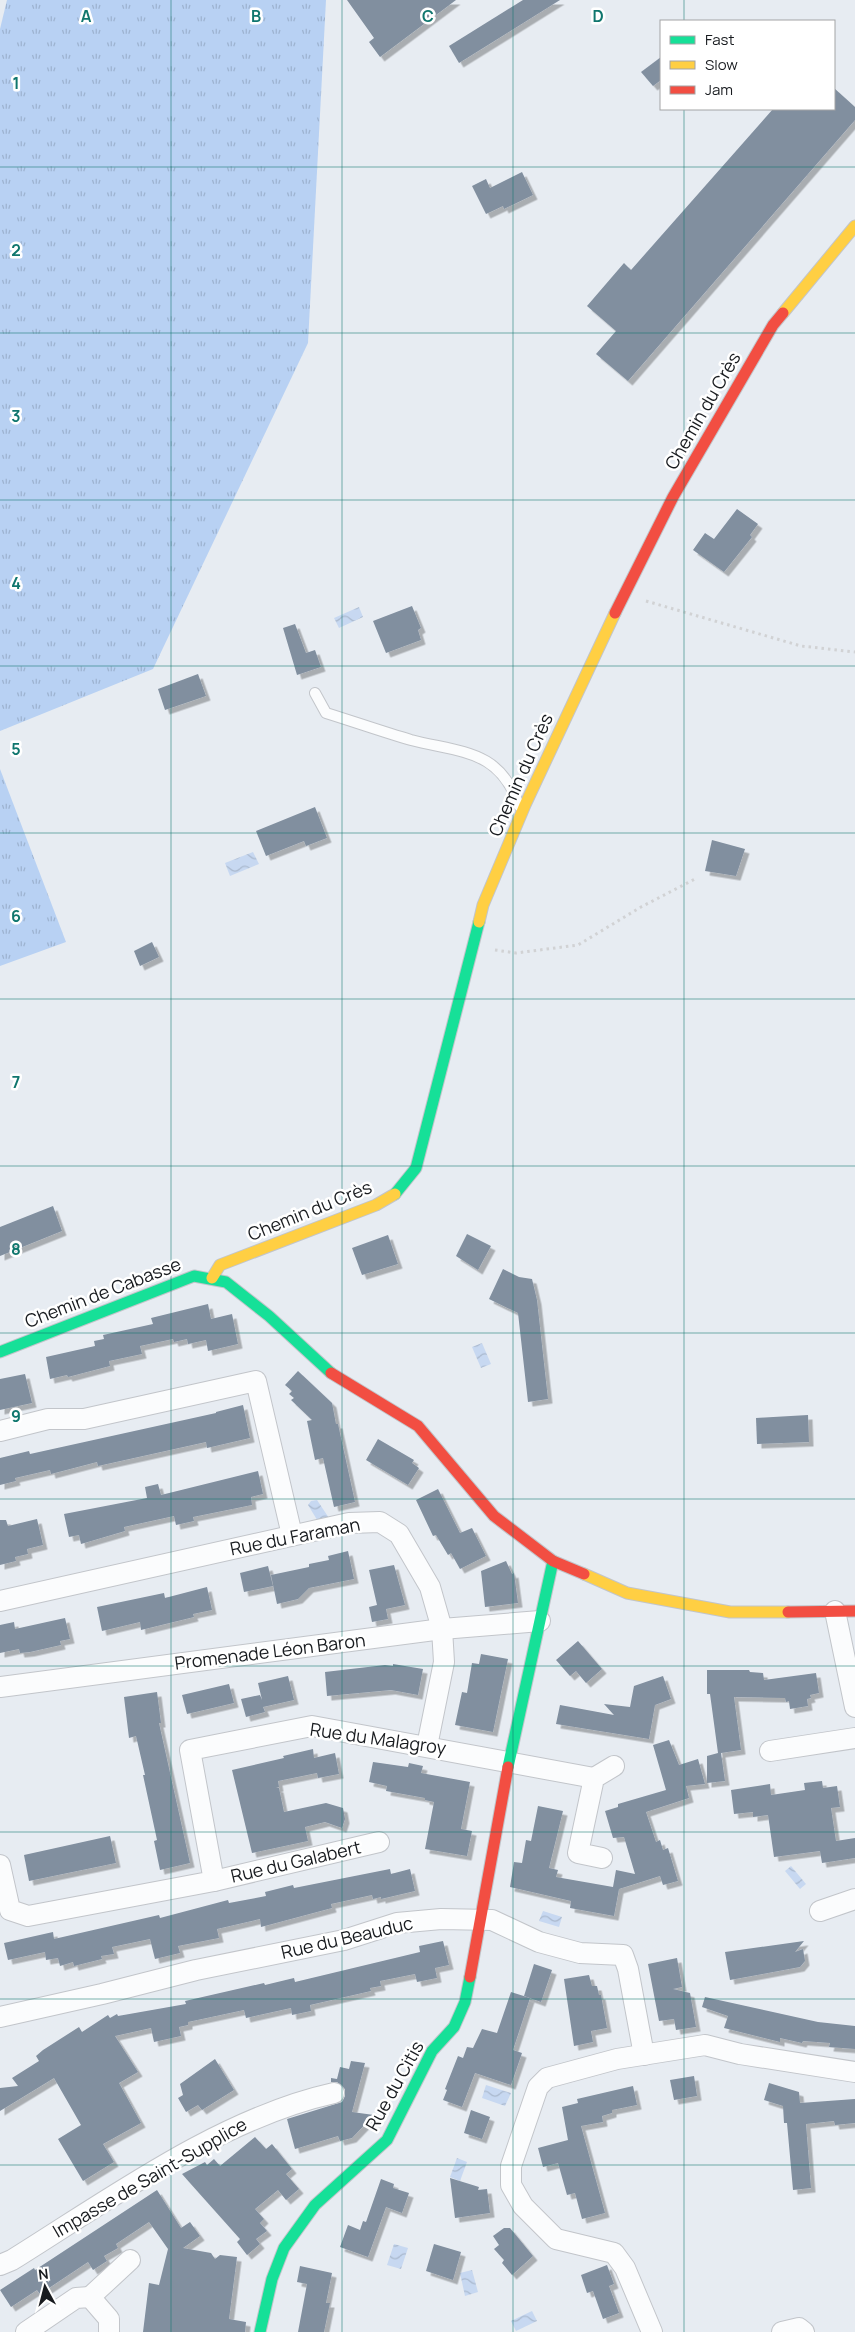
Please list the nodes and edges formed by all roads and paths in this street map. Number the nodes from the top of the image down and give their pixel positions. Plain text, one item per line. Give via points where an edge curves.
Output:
1 (855, 226) edge
2 (624, 595) junction
3 (855, 652) edge
4 (315, 693) dead end
5 (521, 814) junction
6 (695, 879) dead end
7 (473, 945) junction
8 (212, 1278) junction
9 (0, 1352) edge
10 (0, 1431) edge
11 (292, 1536) junction
12 (553, 1561) junction
13 (0, 1601) edge
14 (835, 1611) junction
15 (855, 1611) edge
16 (540, 1621) junction
17 (442, 1630) junction
18 (0, 1687) edge
19 (855, 1707) edge
20 (855, 1738) edge
21 (427, 1746) junction
22 (770, 1751) dead end
23 (510, 1761) junction
24 (614, 1766) dead end
25 (594, 1778) junction
26 (379, 1842) dead end
27 (602, 1858) dead end
28 (0, 1865) edge
29 (214, 1881) junction
30 (855, 1899) edge
31 (820, 1911) dead end
32 (482, 1920) junction
33 (0, 2016) edge
34 (644, 2055) junction
35 (855, 2072) edge
36 (334, 2093) dead end
37 (130, 2260) dead end
38 (0, 2264) edge
39 (90, 2297) junction
40 (26, 2332) edge
41 (109, 2332) edge
42 (260, 2332) edge
43 (652, 2332) edge
44 (782, 2332) edge
45 (804, 2332) edge

1 - 2 street, Chemin du Crès via 773,325 673,497
2 - 3 path via 801,646
2 - 5 street, Chemin du Crès
4 - 5 lane via 326,713 426,744 469,752 494,767 512,785
5 - 7 street, Chemin du Crès via 483,905
6 - 7 path via 578,945 516,953
7 - 8 street, Chemin du Crès via 416,1168 394,1195 382,1202 220,1265
8 - 9 street, Chemin de Cabasse via 194,1276
8 - 12 street, Chemin de Cabasse via 226,1282 269,1316 336,1378 418,1426 494,1516
10 - 11 street via 48,1419 84,1419 256,1381
11 - 13 street, Rue du Faraman
11 - 17 street, Rue du Faraman via 349,1523 380,1522 399,1534 430,1587
12 - 14 street, Chemin de Cabasse via 627,1593 730,1612
12 - 16 street
14 - 15 street, Chemin de Cabasse
14 - 19 street
16 - 17 street, Promenade Léon Baron
16 - 23 street
17 - 18 street, Promenade Léon Baron
17 - 21 street, Rue du Faraman via 444,1662
20 - 22 street
21 - 23 street, Rue du Malagroy
21 - 29 street, Rue du Malagroy via 312,1726 190,1750
23 - 25 street, Rue du Malagroy
23 - 32 street, Rue du Citis
24 - 25 street
25 - 27 street via 578,1853
26 - 29 street, Rue du Galabert
28 - 29 street via 10,1910 28,1916
30 - 31 street
32 - 33 street, Rue du Beauduc via 397,1923 344,1940 196,1970
32 - 34 street, Rue du Beauduc via 492,1920 539,1942 580,1952 623,1955
32 - 42 street, Rue du Citis via 465,2002 454,2027 432,2051 387,2140 315,2206 284,2248 272,2279
34 - 35 street via 705,2045 740,2054
34 - 43 street via 547,2078 538,2087 511,2166 511,2186 523,2206 556,2239 614,2252 625,2268
36 - 38 street, Impasse de Saint-Supplice via 307,2098 251,2119 176,2160 12,2260
37 - 39 street
39 - 40 street via 76,2298
39 - 41 street via 109,2320
44 - 45 street via 799,2328

